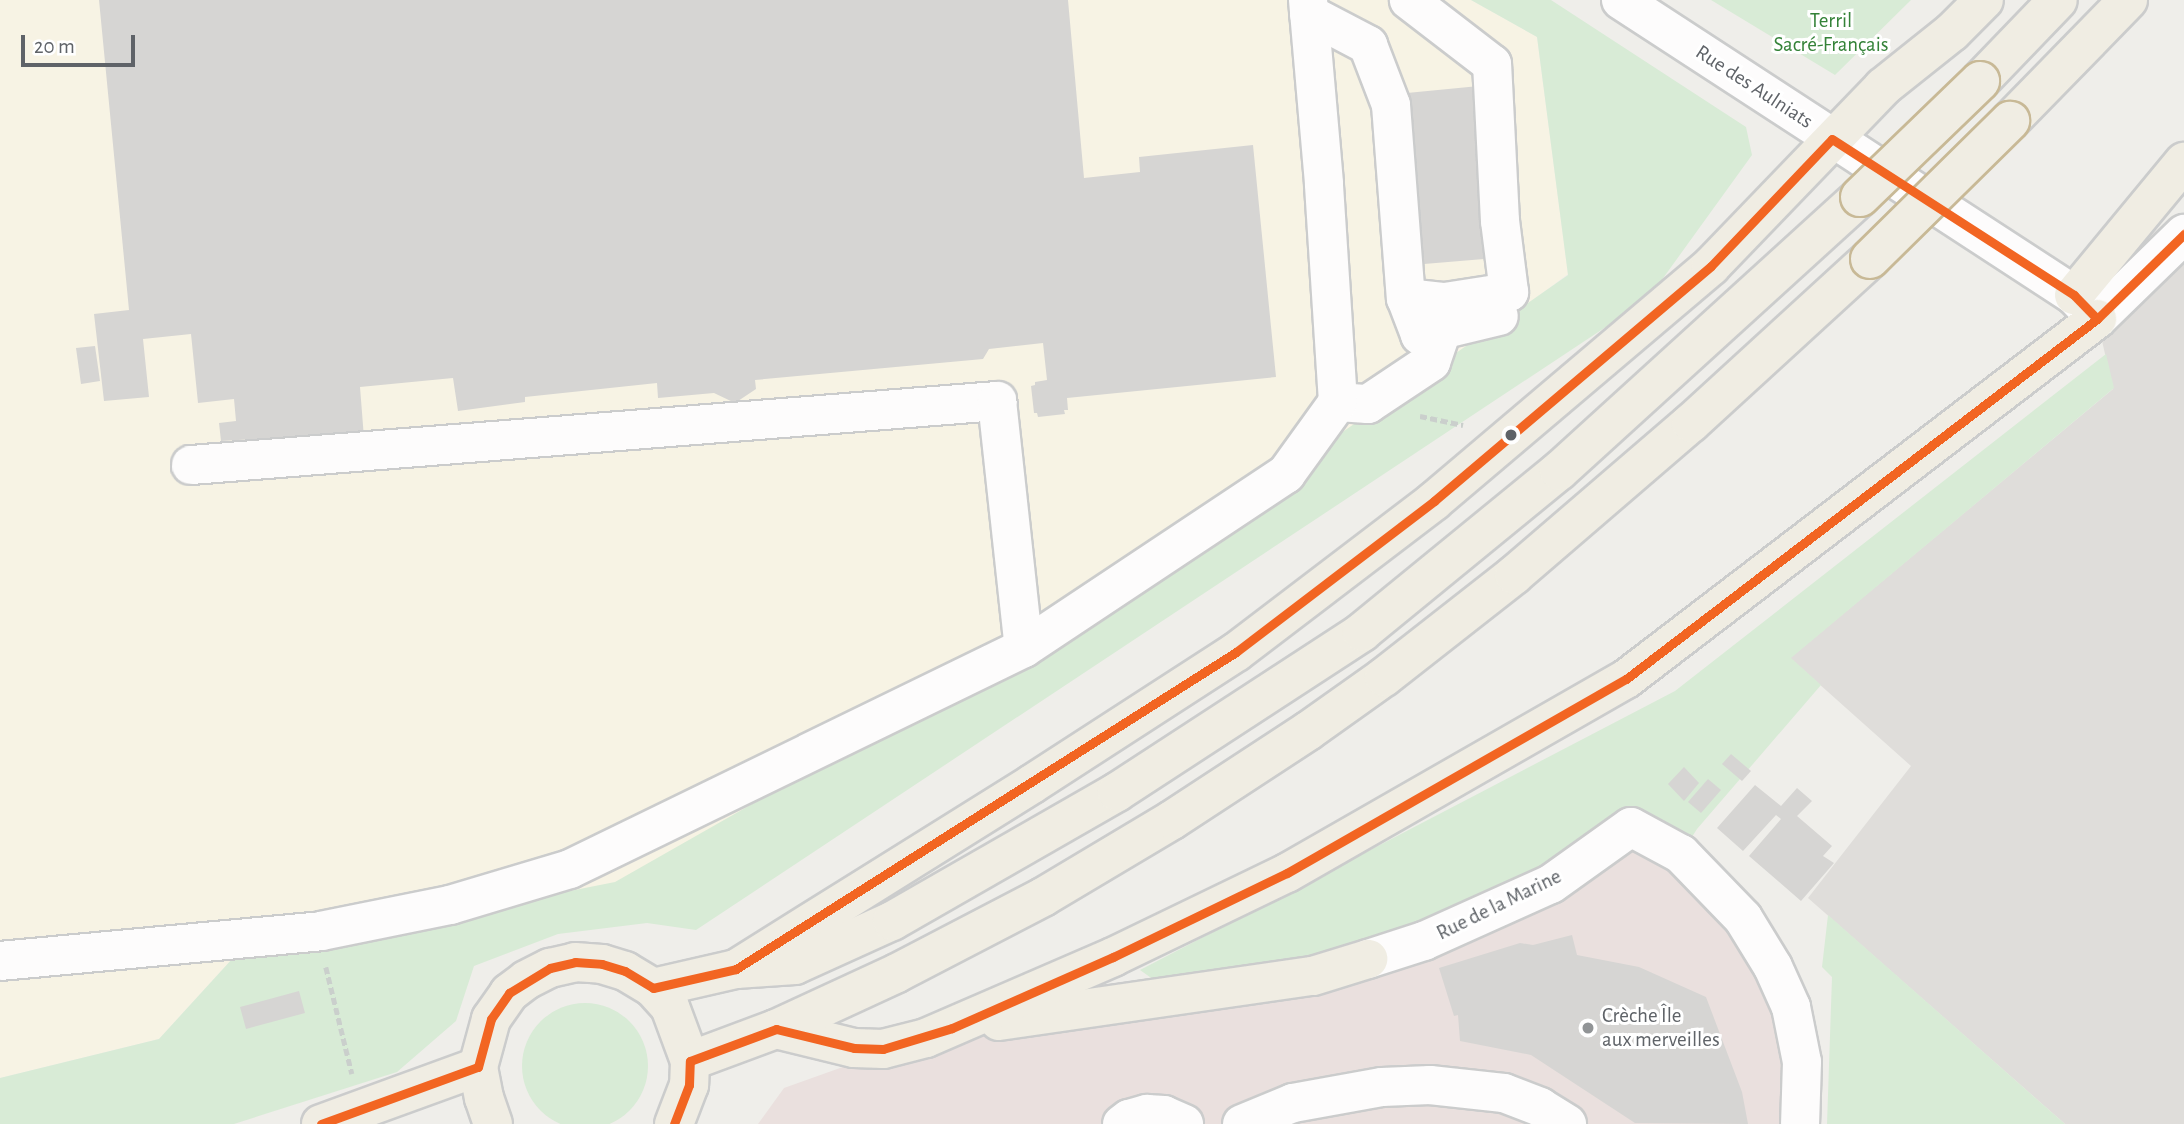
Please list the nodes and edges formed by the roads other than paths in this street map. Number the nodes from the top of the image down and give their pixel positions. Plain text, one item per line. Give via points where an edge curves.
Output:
1 (1409, 0) edge
2 (1621, 0) edge
3 (1984, 0) edge
4 (2059, 0) edge
5 (2127, 0) edge
6 (1308, 7) edge
7 (1832, 139) junction
8 (2184, 162) edge
9 (2184, 234) edge
10 (1509, 292) junction
11 (1406, 298) junction
12 (2086, 307) junction
13 (1442, 330) junction
14 (1353, 403) junction
15 (191, 465) dead end
16 (1024, 648) junction
17 (1368, 959) joint
18 (0, 961) edge
19 (1103, 961) junction
20 (736, 969) junction
21 (653, 988) junction
22 (1137, 1001) junction
23 (952, 1028) junction
24 (776, 1029) junction
25 (690, 1061) junction
26 (478, 1067) junction
27 (1301, 1114) edge
28 (321, 1124) edge
29 (494, 1124) edge
30 (674, 1124) edge
31 (1122, 1124) edge
32 (1184, 1124) edge
33 (1242, 1124) edge
34 (1567, 1124) edge
35 (1801, 1124) edge

1 - 10 street via 1492,64 1500,221
2 - 7 street, Rue des Aulniats
3 - 7 highway
4 - 20 highway, bridge via 1860,197 1559,471 1362,632 1116,792 892,921 795,965
5 - 24 highway, bridge via 1870,258 1730,387 1514,575 1373,685 1172,820 1043,897
6 - 11 street via 1368,45 1391,105
6 - 14 street via 1326,226
7 - 12 street, Rue des Aulniats
7 - 20 highway via 1711,266 1434,501 1236,652
8 - 12 highway
9 - 12 street
10 - 11 street via 1445,302
10 - 13 street via 1500,316
11 - 13 street via 1420,335
12 - 19 highway via 1626,680 1287,873
13 - 14 street via 1431,362
14 - 16 street via 1286,474
15 - 16 street via 997,401
16 - 18 street via 570,869 450,905 321,932
17 - 22 highway via 1313,976
17 - 35 street, Rue de la Marine via 1424,941 1551,884 1631,827 1681,854 1743,918 1773,967 1791,1007 1802,1062
19 - 22 highway via 1102,986 1108,993
19 - 23 highway
20 - 21 highway
21 - 25 highway via 670,1007
21 - 26 highway via 602,964 575,962 550,968 509,993 491,1019
22 - 23 highway
23 - 24 highway via 883,1049 854,1048
24 - 25 highway
25 - 30 highway via 689,1085
26 - 28 highway
26 - 29 highway
27 - 33 street
27 - 34 street via 1382,1087 1471,1087 1504,1093
31 - 32 street via 1147,1114

